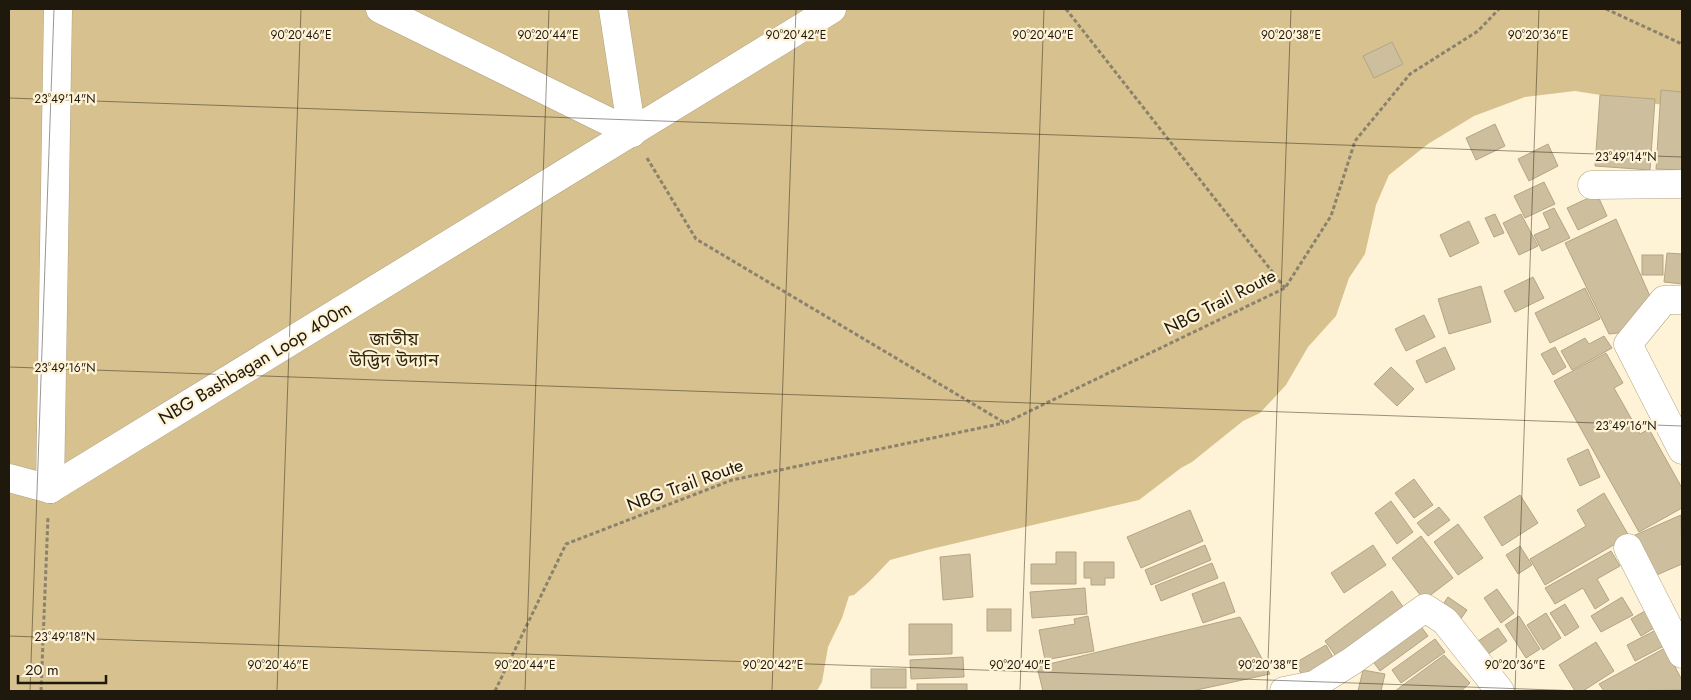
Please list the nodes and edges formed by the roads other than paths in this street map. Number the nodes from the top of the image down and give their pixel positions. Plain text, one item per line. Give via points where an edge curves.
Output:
1 (58, 9) edge
2 (380, 9) edge
3 (613, 9) edge
4 (832, 9) edge
5 (632, 133) junction
6 (1682, 184) edge
7 (1592, 185) dead end
8 (1682, 300) edge
9 (1682, 450) edge
10 (9, 478) edge
11 (50, 489) junction
12 (1628, 548) dead end
13 (1682, 654) edge
14 (1284, 691) edge
15 (1500, 691) edge

1 - 11 street
2 - 5 street
3 - 5 street
4 - 5 street, NBG Bashbagan Loop 400m
5 - 11 street, NBG Bashbagan Loop 400m
6 - 7 street
8 - 9 street via 1664,300 1628,344
10 - 11 street
12 - 13 street
14 - 15 street via 1314,685 1425,608 1445,621

